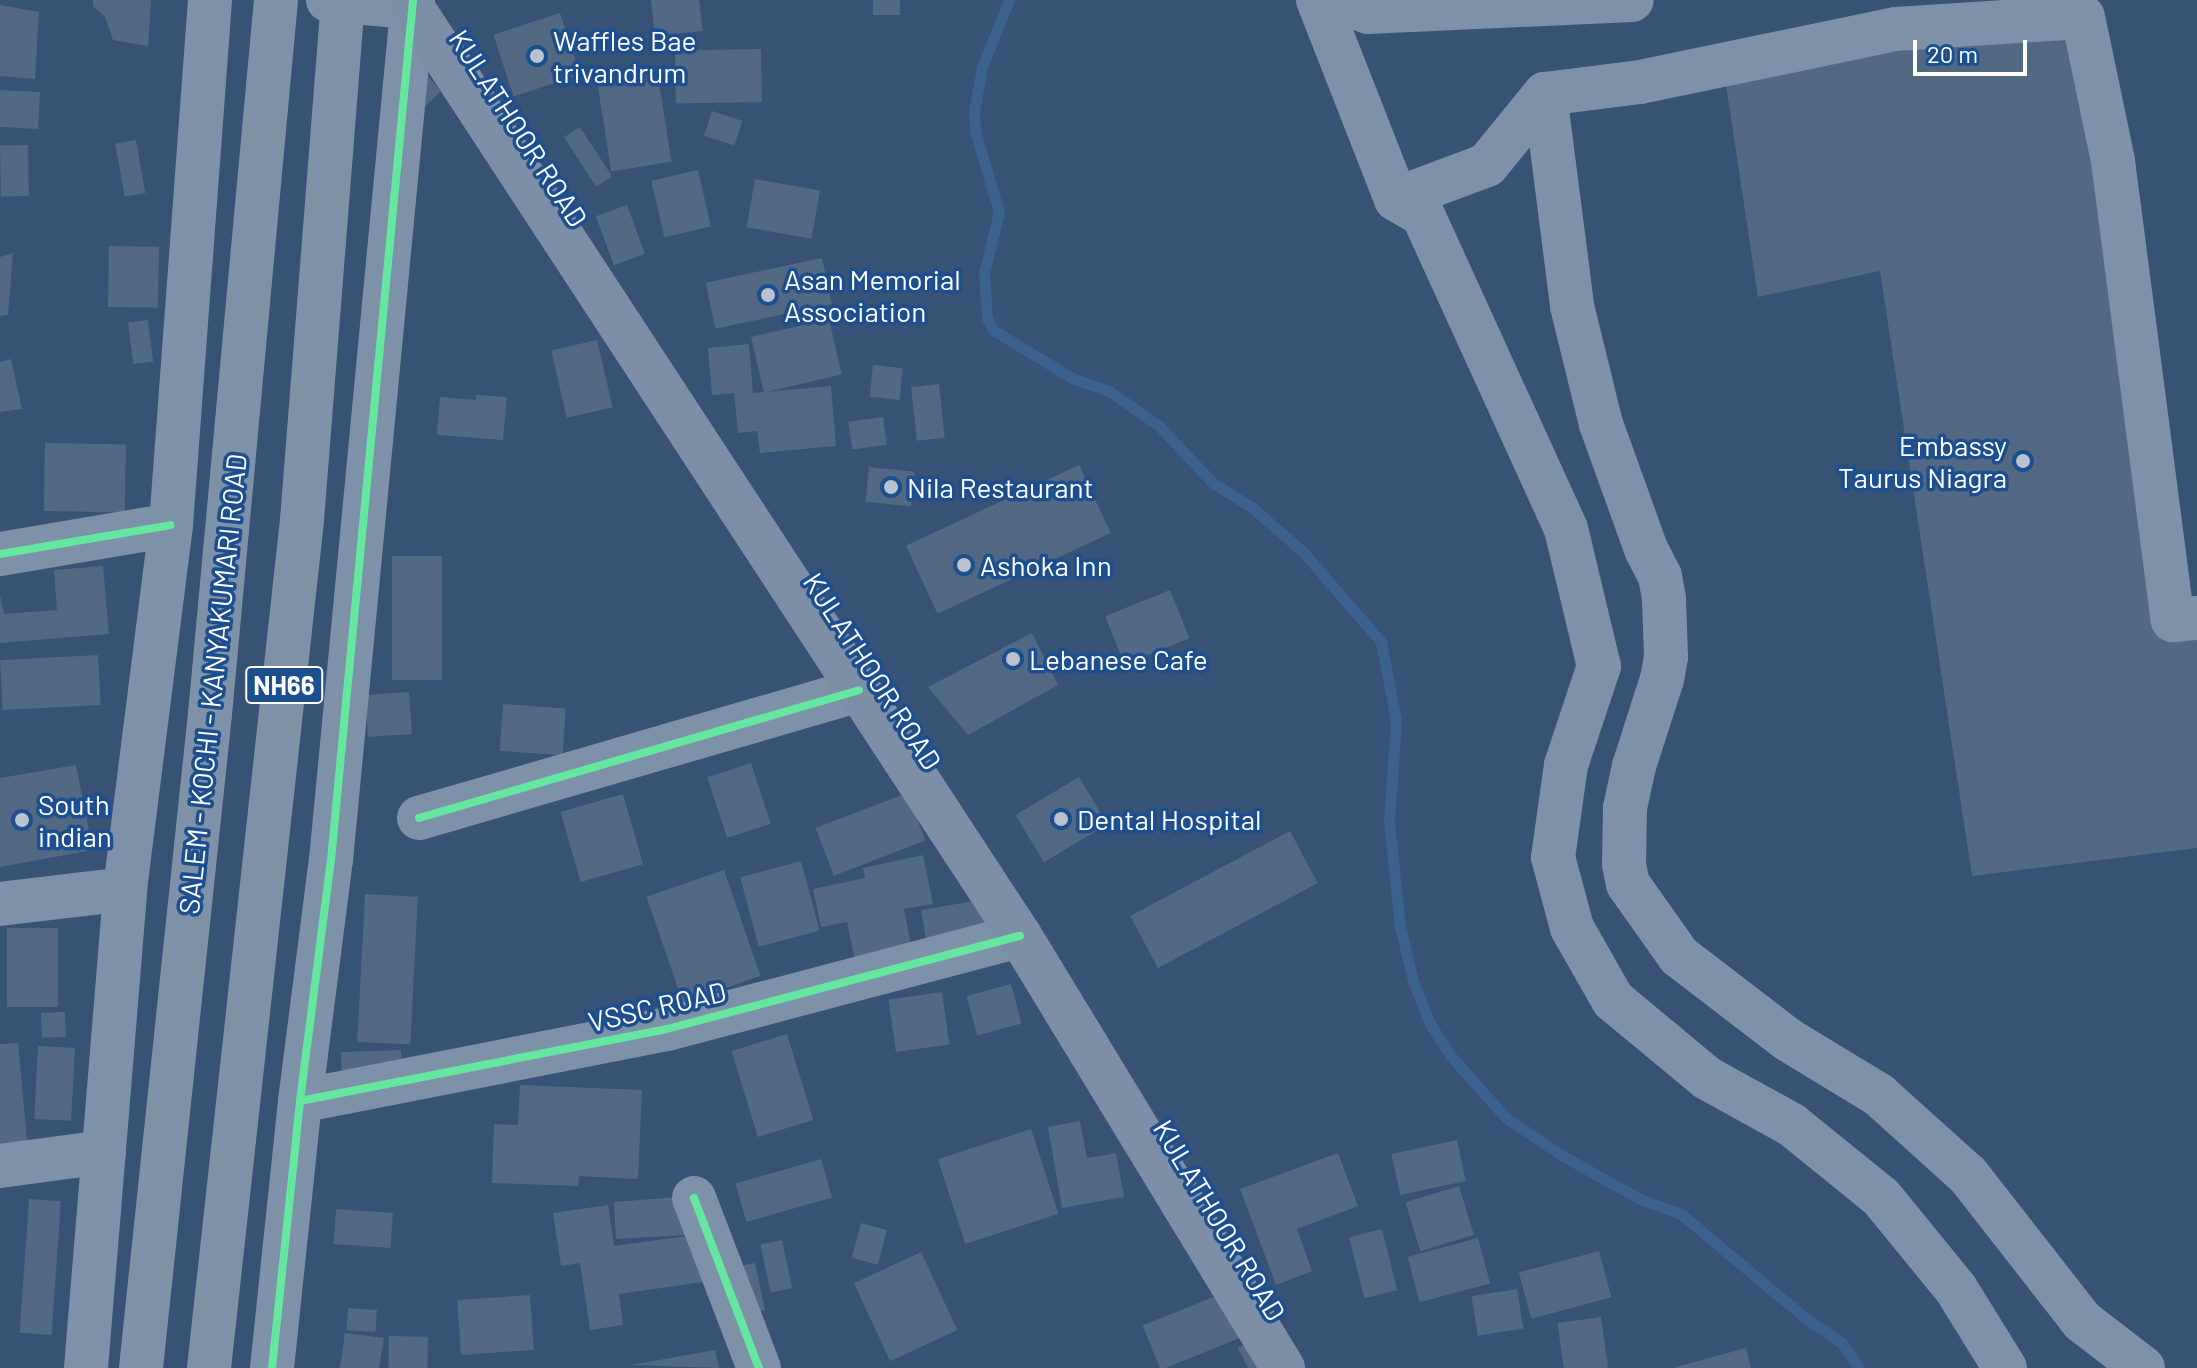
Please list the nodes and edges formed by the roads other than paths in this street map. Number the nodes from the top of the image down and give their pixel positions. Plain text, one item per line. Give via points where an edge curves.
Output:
1 (210, 0) edge
2 (276, 0) edge
3 (338, 0) edge
4 (1318, 0) edge
5 (1337, 0) edge
6 (1632, 0) edge
7 (413, 4) edge
8 (1545, 94) junction
9 (1396, 199) junction
10 (171, 525) junction
11 (0, 554) edge
12 (2197, 618) edge
13 (859, 690) junction
14 (419, 818) dead end
15 (125, 889) junction
16 (0, 904) edge
17 (1020, 936) junction
18 (300, 1101) junction
19 (104, 1152) junction
20 (0, 1166) edge
21 (694, 1198) dead end
22 (86, 1368) edge
23 (141, 1368) edge
24 (209, 1368) edge
25 (272, 1368) edge
26 (759, 1368) edge
27 (1283, 1368) edge
28 (2005, 1368) edge
29 (2143, 1368) edge

1 - 10 street
2 - 23 highway, SALEM - KOCHI - KANYAKUMARI ROAD / NH66 via 210,714
3 - 7 street
3 - 24 highway, NH66 via 302,520
4 - 9 street
5 - 6 street via 1368,12
7 - 13 main road, KULATHOOR ROAD
7 - 18 street via 331,860
8 - 9 street via 1487,165
8 - 12 street via 1640,82 1896,29 2083,17 2113,161 2173,620
8 - 29 street via 1572,306 1601,424 1660,576 1664,599 1662,679 1625,808 1628,884 1679,956 1787,1039 1879,1095 1968,1175 2082,1321
9 - 28 street via 1423,215 1566,529 1599,666 1566,765 1553,857 1572,928 1613,1000 1707,1078 1792,1125 1881,1197 1956,1289
10 - 11 street
10 - 15 street
13 - 14 street
13 - 17 main road, KULATHOOR ROAD
15 - 16 street
15 - 19 street
17 - 18 street, VSSC ROAD via 667,1029
17 - 27 main road, KULATHOOR ROAD
18 - 25 street
19 - 20 street
19 - 22 street
21 - 26 street

